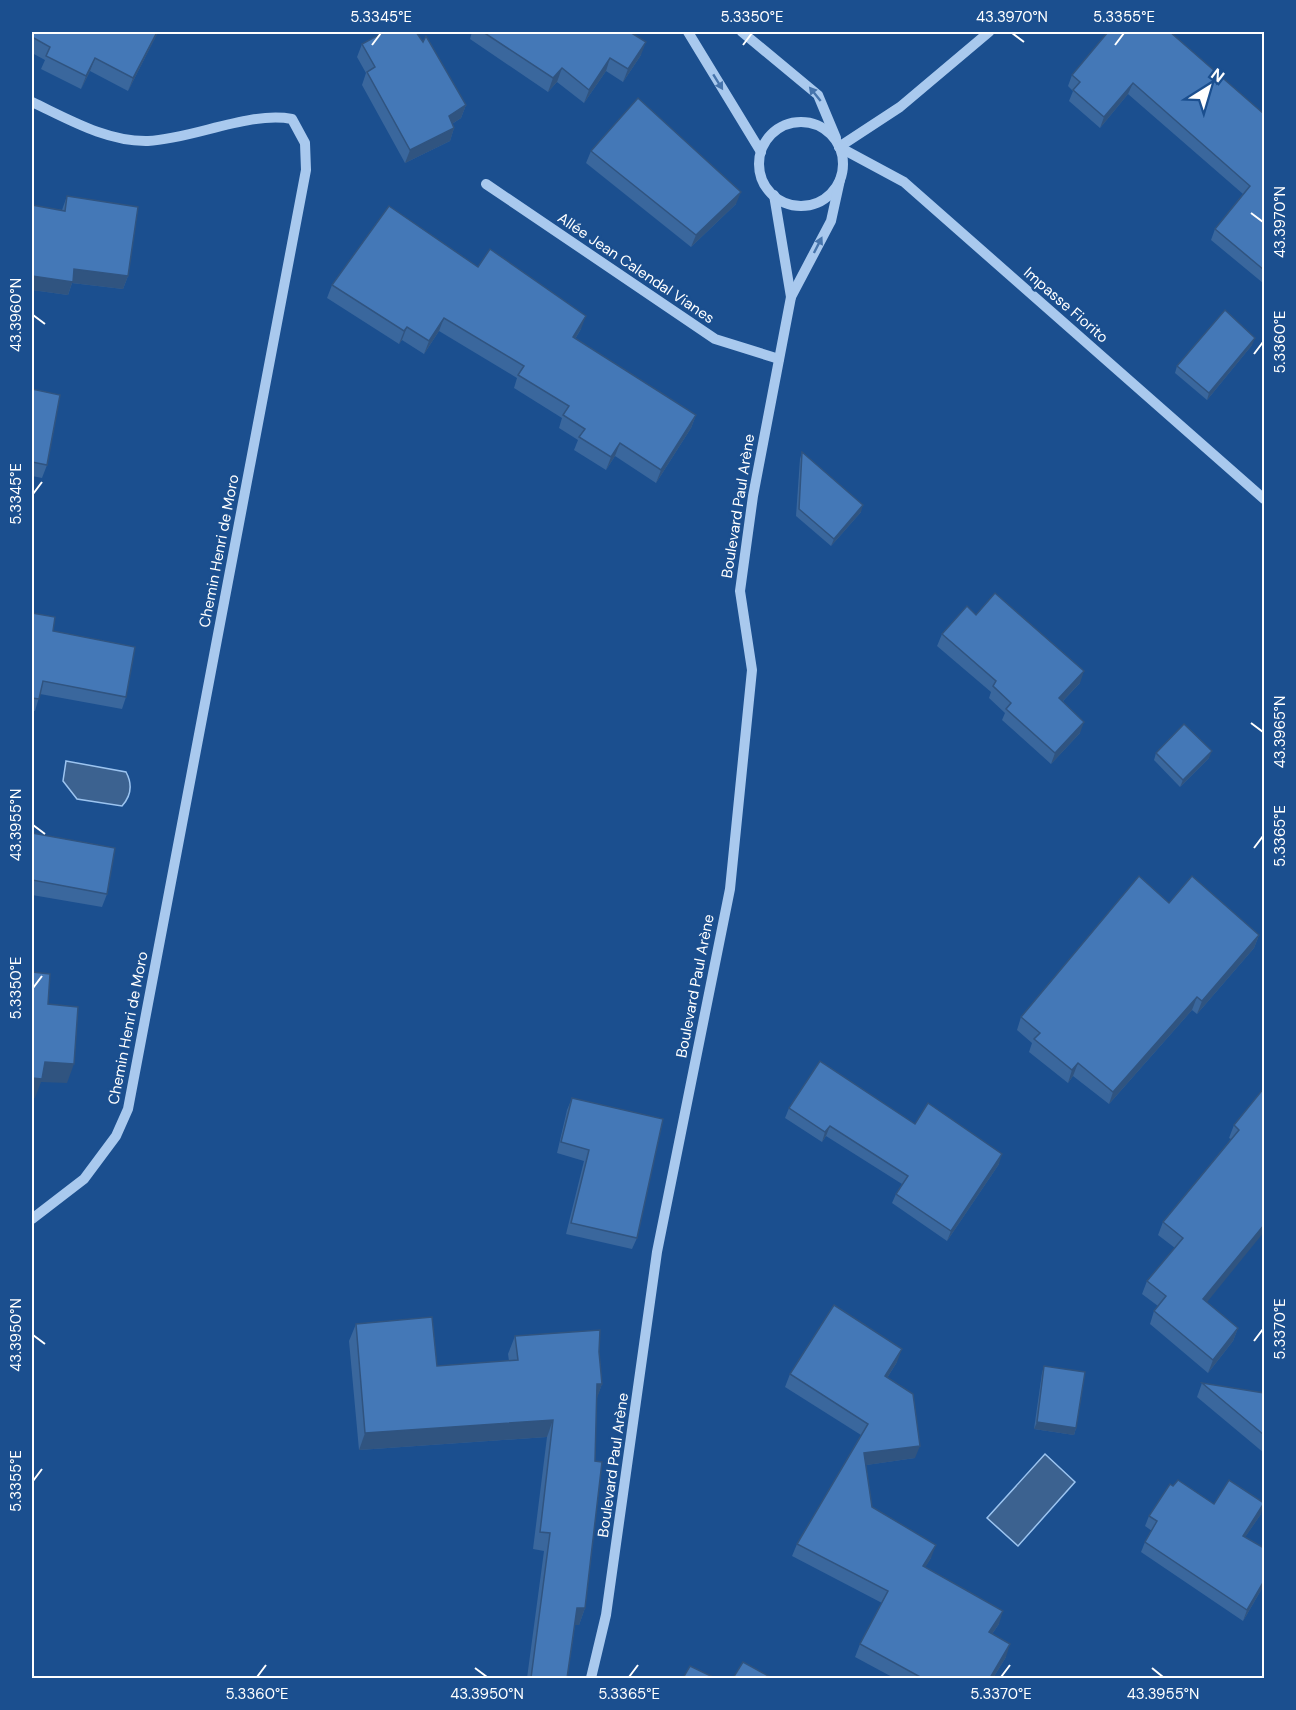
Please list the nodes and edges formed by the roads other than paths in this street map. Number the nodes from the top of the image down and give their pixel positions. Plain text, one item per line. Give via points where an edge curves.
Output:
1 (688, 32) edge
2 (742, 32) edge
3 (989, 32) edge
4 (32, 102) edge
5 (839, 147) junction
6 (761, 152) junction
7 (840, 180) junction
8 (486, 184) dead end
9 (774, 195) junction
10 (791, 297) junction
11 (779, 359) junction
12 (1264, 499) edge
13 (32, 1219) edge
14 (591, 1678) edge

1 -> 6 street
5 -> 2 street via 818,95
3 - 5 street via 900,107
4 - 13 street, Chemin Henri de Moro via 106,135 148,141 271,115 292,119 305,142 306,170 128,1109 116,1136 84,1179
5 - 6 street via 831,134 819,126 798,122 778,129
5 - 7 street via 843,169
5 - 12 street, Impasse Fiorito via 904,182
6 - 9 street via 761,175
7 - 9 street via 833,191 811,205 797,206
10 -> 7 street, Boulevard Paul Arène via 831,221
8 - 11 street, Allée Jean Calendal Vianes via 715,339
9 - 10 street, Boulevard Paul Arène
10 - 11 street, Boulevard Paul Arène
11 - 14 street, Boulevard Paul Arène via 740,591 752,670 730,889 657,1252 606,1615

